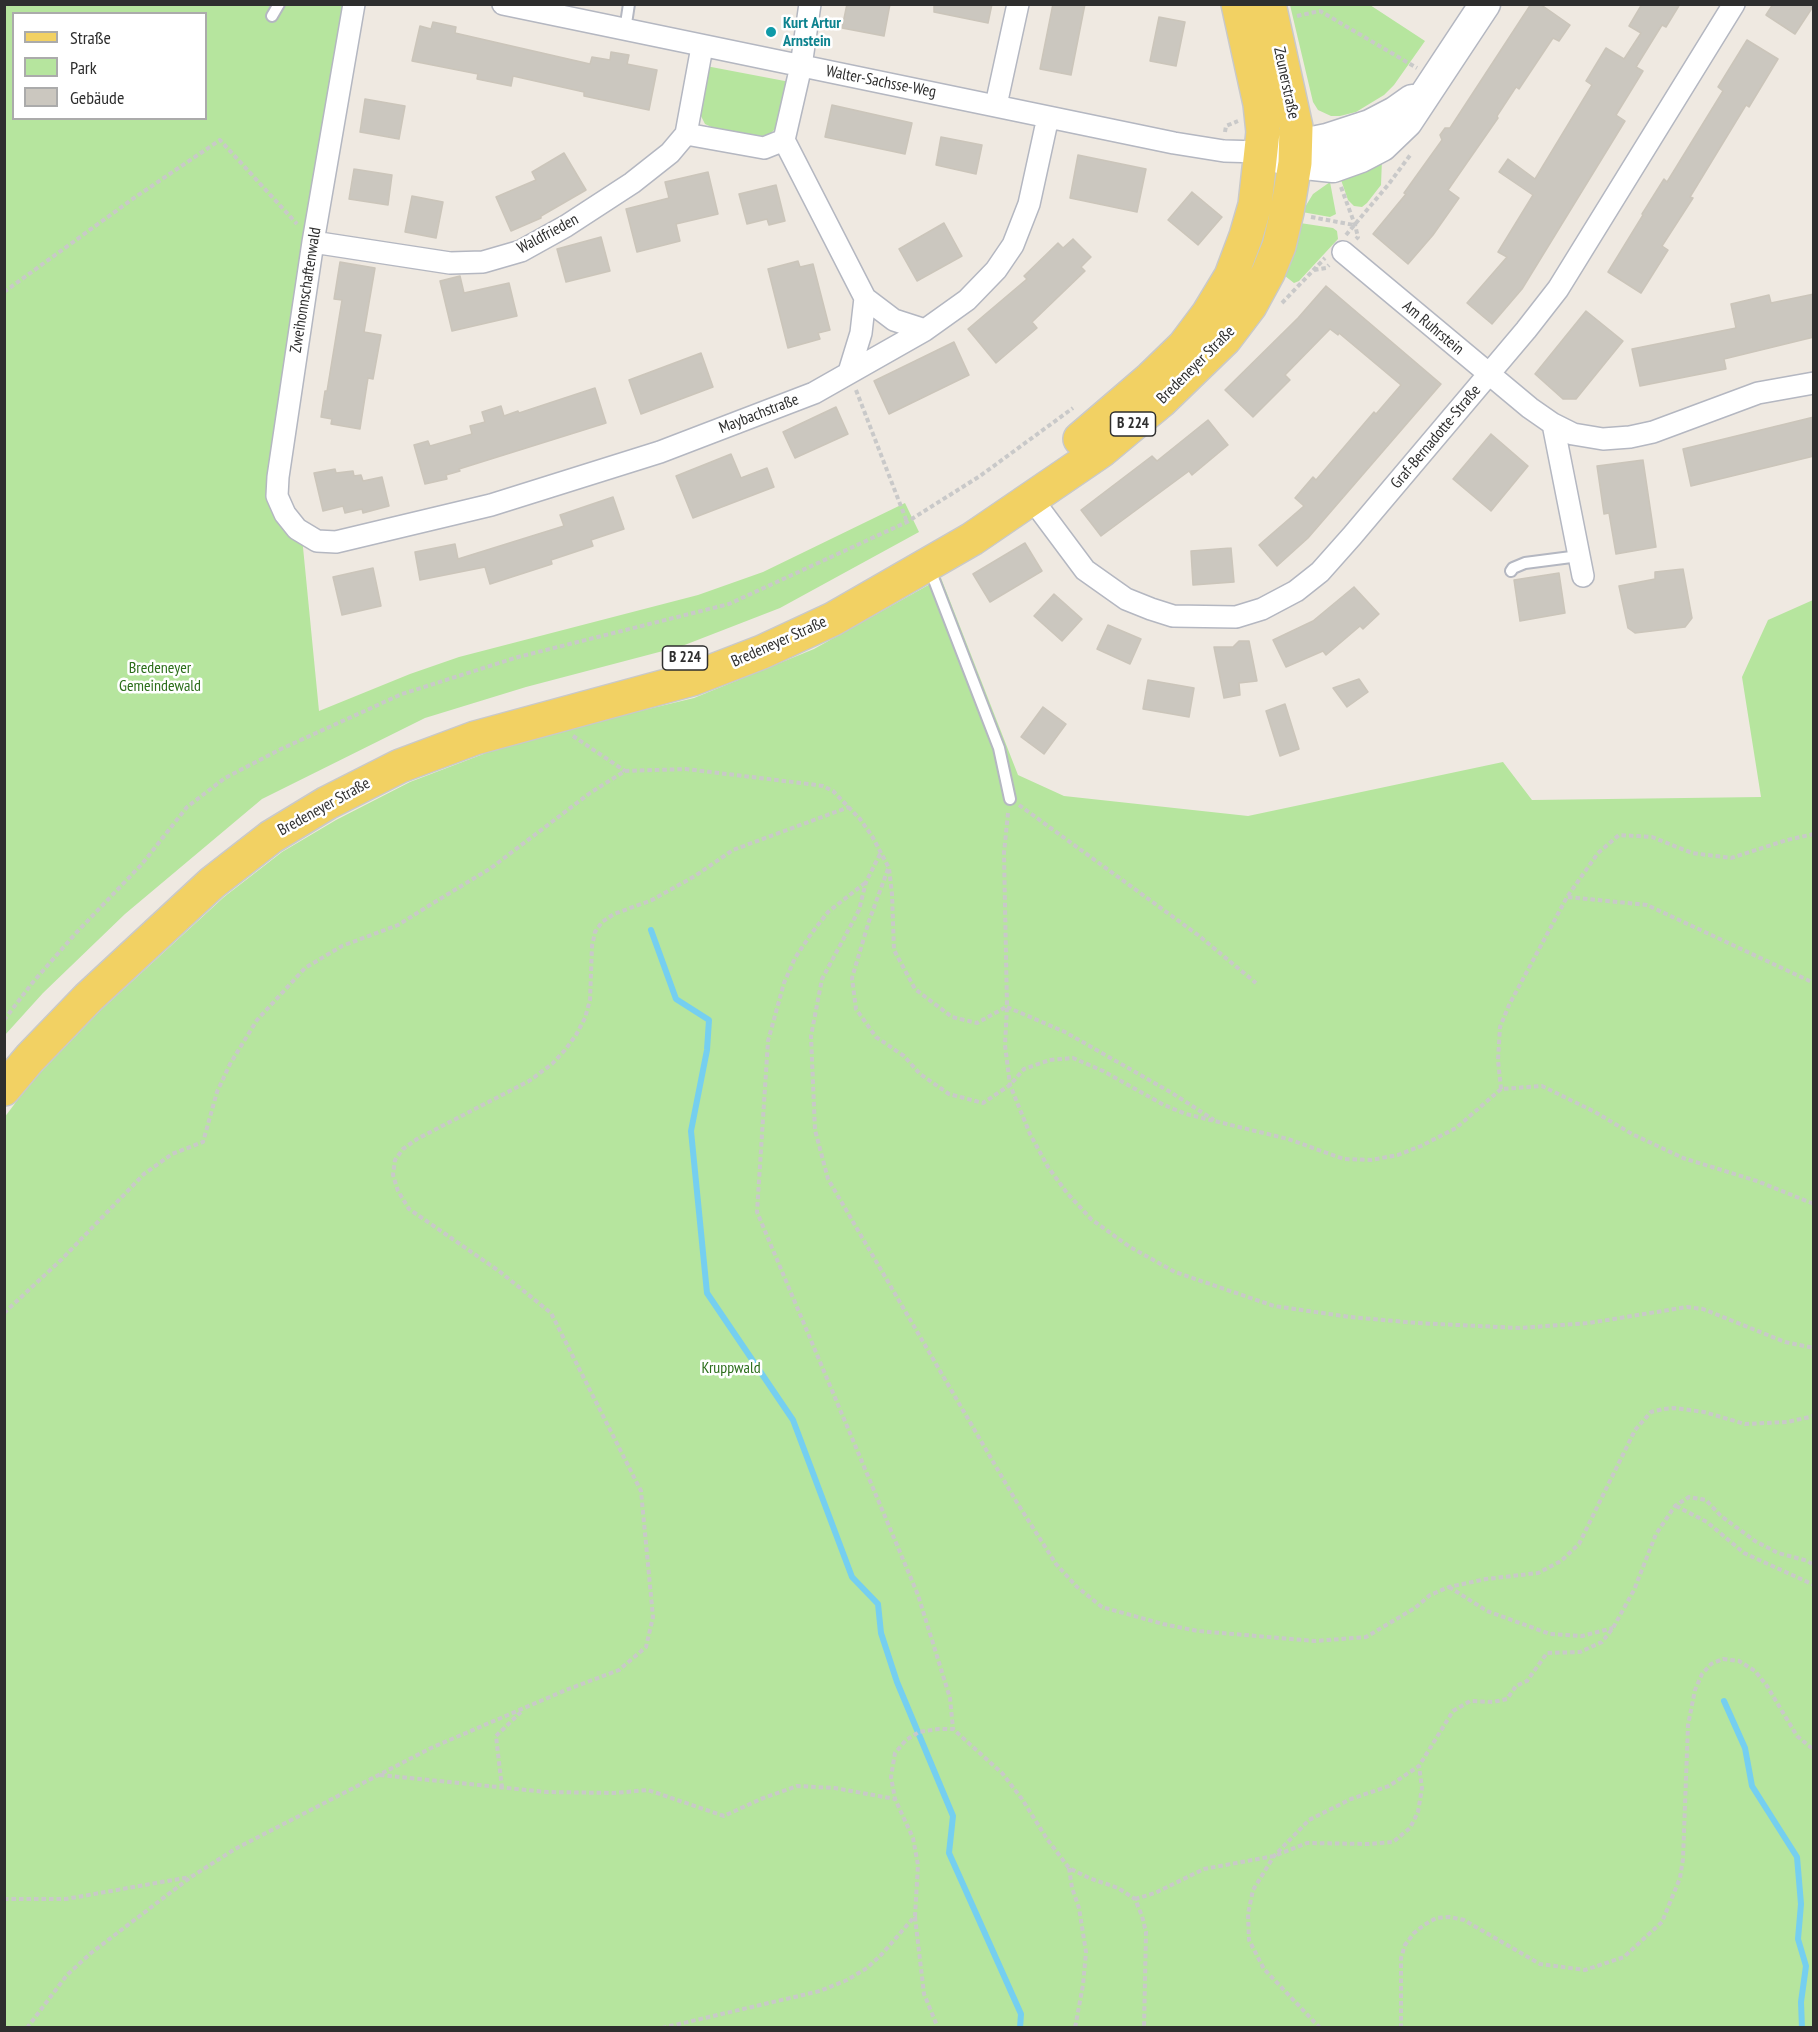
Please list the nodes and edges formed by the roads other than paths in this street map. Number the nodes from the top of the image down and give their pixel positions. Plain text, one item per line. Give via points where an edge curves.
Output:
1 (279, 4) edge
2 (354, 4) edge
3 (629, 4) edge
4 (810, 4) edge
5 (1018, 4) edge
6 (1238, 4) edge
7 (1485, 4) edge
8 (1734, 4) edge
9 (516, 6) edge
10 (1271, 13) edge
11 (272, 16) dead end
12 (625, 30) junction
13 (702, 46) junction
14 (801, 66) junction
15 (996, 105) junction
16 (1048, 117) junction
17 (686, 134) junction
18 (784, 140) junction
19 (1261, 152) junction
20 (1296, 154) junction
21 (313, 242) junction
22 (1337, 249) road end
23 (866, 298) junction
24 (925, 330) junction
25 (849, 372) junction
26 (1488, 375) junction
27 (1814, 382) edge
28 (1553, 424) junction
29 (1032, 499) junction
30 (336, 542) joint
31 (928, 566) junction
32 (1581, 566) joint
33 (1511, 571) dead end
34 (1010, 799) road end
35 (4, 1054) edge
36 (4, 1089) edge

1 - 11 lane
2 - 21 street, Zweihonnschaftenwald
3 - 12 lane
4 - 14 street
5 - 15 street
6 - 19 main road, Zeunerstraße / B 224 via 1262,112
7 - 20 street via 1428,74 1418,96 1370,125
8 - 26 street, Graf-Bernadotte-Straße via 1558,289
9 - 12 street, Walter-Sachsse-Weg
10 - 20 main road, Zeunerstraße / B 224 via 1296,127
12 - 13 street, Walter-Sachsse-Weg
13 - 14 street, Walter-Sachsse-Weg
13 - 17 street
14 - 15 street, Walter-Sachsse-Weg
14 - 18 street
15 - 16 street, Walter-Sachsse-Weg
16 - 19 street, Walter-Sachsse-Weg via 1174,143
16 - 24 street, Maybachstraße via 1029,204 1013,245 967,300
17 - 18 street via 764,148
17 - 21 street, Waldfrieden via 670,153 633,183 566,226 521,250 483,262 450,263
18 - 23 street
19 - 20 street
19 - 35 main road, Bredeneyer Straße / B 224 via 1255,205 1246,236 1231,276 1208,314 1184,346 1150,379 1087,433 1023,480 938,535 830,596 750,633 684,658 472,715 393,744 321,780 259,817 199,866 78,975
20 - 29 main road, Bredeneyer Straße / B 224 via 1287,212 1269,273 1225,339 1161,401 1101,451
21 - 30 street, Zweihonnschaftenwald via 277,496 297,529 317,541
22 - 26 street, Am Ruhrstein
23 - 24 street via 894,320
23 - 25 street
24 - 25 street, Maybachstraße
25 - 30 street, Maybachstraße via 814,393 660,452 491,505
26 - 28 street, Am Ruhrstein
26 - 29 street, Graf-Bernadotte-Straße via 1320,572 1296,591 1236,617 1173,616 1125,599 1085,570
27 - 28 street, Am Ruhrstein via 1758,393 1630,437 1603,439 1573,434
28 - 32 street
29 - 31 main road, Bredeneyer Straße / B 224
31 - 34 lane via 999,748
31 - 36 main road, Bredeneyer Straße / B 224 via 833,619 762,652 692,679 475,738 400,766 327,803 271,837 212,883 88,998
32 - 33 lane via 1524,563

